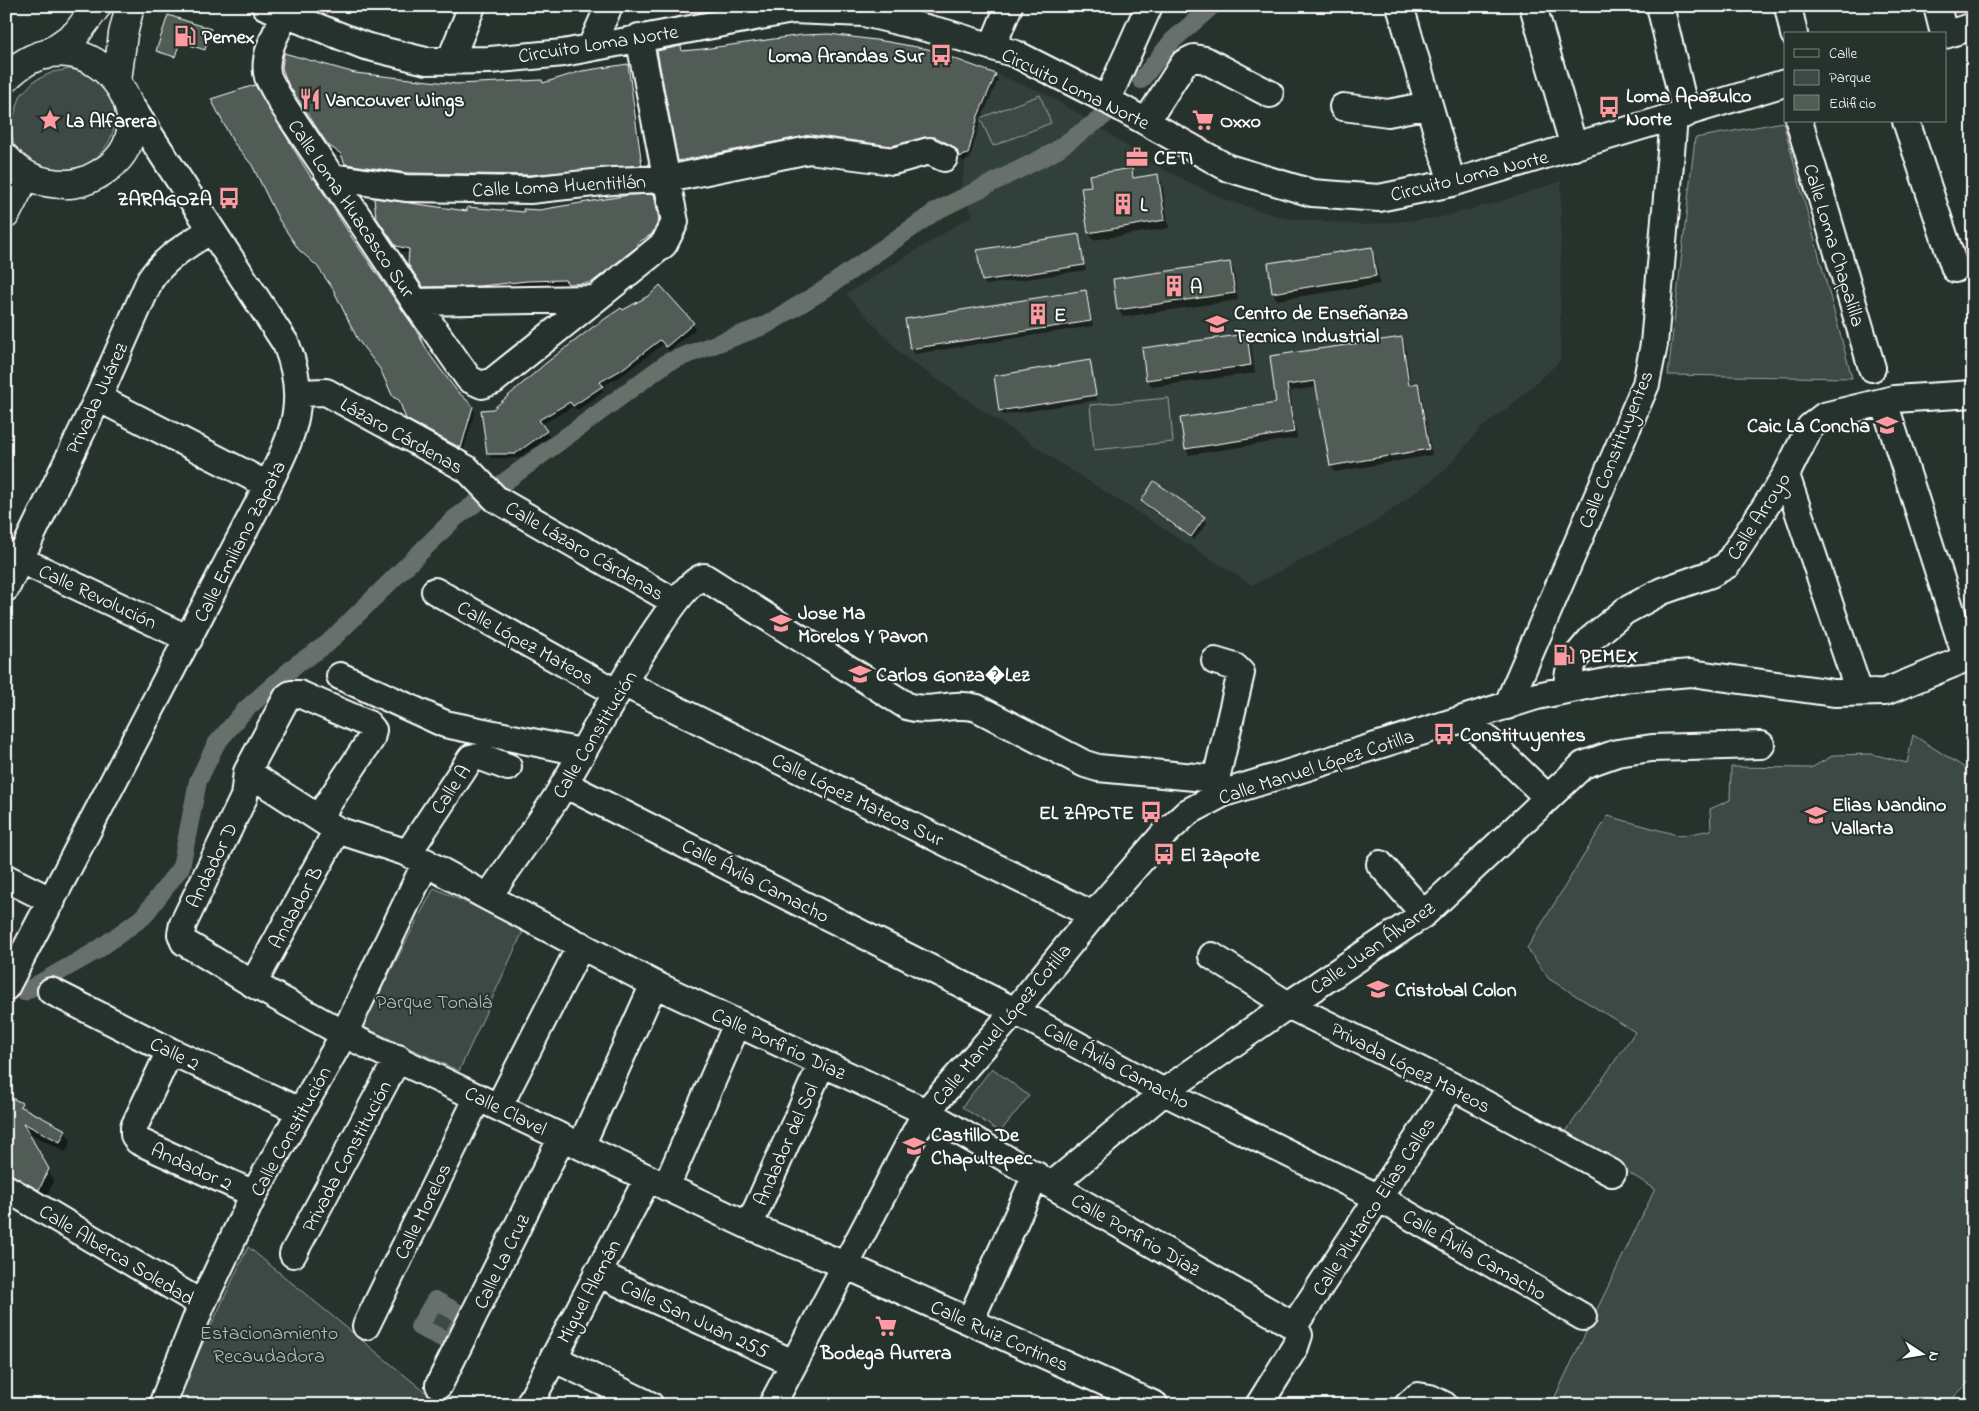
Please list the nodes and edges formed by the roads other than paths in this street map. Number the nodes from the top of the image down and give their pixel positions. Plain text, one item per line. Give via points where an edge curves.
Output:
1 (97, 6) edge
2 (130, 6) edge
3 (472, 6) edge
4 (609, 6) edge
5 (1009, 6) edge
6 (1149, 6) edge
7 (1400, 6) edge
8 (1533, 6) edge
9 (1660, 6) edge
10 (1788, 6) edge
11 (1937, 6) edge
12 (280, 9) edge
13 (865, 10) edge
14 (735, 14) edge
15 (1973, 26) edge
16 (1794, 32) edge
17 (1944, 32) edge
18 (1946, 33) edge
19 (639, 37) junction
20 (590, 47) junction
21 (992, 47) junction
22 (46, 54) junction
23 (450, 61) junction
24 (10, 70) edge
25 (1784, 83) edge
26 (122, 91) junction
27 (1270, 94) dead end
28 (1107, 100) junction
29 (1429, 106) junction
30 (1342, 107) dead end
31 (1680, 116) junction
32 (1146, 122) junction
33 (1799, 122) edge
34 (1906, 122) edge
35 (1574, 147) junction
36 (944, 158) dead end
37 (16, 167) edge
38 (332, 177) junction
39 (668, 179) junction
40 (1452, 183) junction
41 (6, 214) edge
42 (211, 230) junction
43 (1955, 269) dead end
44 (593, 299) junction
45 (415, 302) junction
46 (1872, 368) dead end
47 (298, 393) junction
48 (1973, 394) edge
49 (98, 398) junction
50 (1884, 402) junction
51 (1786, 475) junction
52 (268, 485) junction
53 (496, 499) joint
54 (13, 556) edge
55 (6, 588) edge
56 (435, 591) dead end
57 (674, 602) junction
58 (189, 639) junction
59 (1969, 656) edge
60 (1215, 661) dead end
61 (340, 676) dead end
62 (620, 688) junction
63 (1566, 690) junction
64 (1859, 692) junction
65 (1507, 706) junction
66 (1466, 719) junction
67 (1760, 745) dead end
68 (581, 752) junction
69 (508, 767) dead end
70 (247, 772) junction
71 (564, 784) junction
72 (1220, 786) junction
73 (1548, 798) junction
74 (328, 824) junction
75 (417, 857) junction
76 (1380, 864) dead end
77 (6, 878) edge
78 (488, 897) junction
79 (52, 901) junction
80 (1092, 914) junction
81 (1424, 914) junction
82 (181, 934) joint
83 (581, 945) junction
84 (1212, 956) dead end
85 (253, 984) junction
86 (654, 984) junction
87 (6, 987) edge
88 (51, 991) dead end
89 (1288, 1005) junction
90 (1015, 1010) junction
91 (738, 1024) junction
92 (344, 1034) junction
93 (170, 1051) junction
94 (398, 1058) junction
95 (822, 1063) junction
96 (1452, 1086) junction
97 (1164, 1092) junction
98 (489, 1102) junction
99 (300, 1112) junction
100 (926, 1112) junction
101 (571, 1141) junction
102 (1612, 1173) dead end
103 (1044, 1180) junction
104 (657, 1182) junction
105 (6, 1188) edge
106 (254, 1194) junction
107 (1379, 1198) junction
108 (749, 1226) junction
109 (293, 1254) dead end
110 (845, 1265) junction
111 (597, 1273) junction
112 (202, 1304) junction
113 (1583, 1317) dead end
114 (970, 1321) junction
115 (366, 1326) dead end
116 (1297, 1331) junction
117 (552, 1358) junction
118 (793, 1363) junction
119 (439, 1385) dead end
120 (162, 1405) edge
121 (529, 1405) edge
122 (650, 1405) edge
123 (772, 1405) edge
124 (1155, 1405) edge
125 (1260, 1405) edge
126 (1408, 1405) edge
127 (1444, 1405) edge

1 - 22 main road via 76,34
2 - 26 main road via 123,34
3 - 23 street
4 - 20 street
5 - 21 street
6 - 28 street
7 - 29 street
8 - 35 street
9 - 31 street, Calle Constituyentes
10 - 16 street
11 - 17 street
12 - 23 street, Circuito Loma Norte via 364,46 426,61
12 - 38 street, Calle Loma Huacasco Sur via 266,62 268,76 283,105
13 - 14 street, Circuito Loma Norte
13 - 21 street, Circuito Loma Norte
14 - 19 street, Circuito Loma Norte
15 - 18 street
19 - 20 street, Circuito Loma Norte
19 - 39 street
20 - 23 street, Circuito Loma Norte via 563,53
21 - 28 street, Circuito Loma Norte via 1016,54
22 - 24 main road
22 - 26 main road via 67,53 86,58 103,67
25 - 31 street, Circuito Loma Norte
26 - 37 main road via 130,119 128,138 112,165 95,177 76,184 55,184
26 - 42 street, Calle Emiliano Zapata
27 - 32 street via 1205,60 1194,58 1184,63
28 - 32 street, Circuito Loma Norte
29 - 30 street via 1388,113
29 - 40 street
31 - 35 street, Circuito Loma Norte
31 - 65 street, Calle Constituyentes via 1654,344 1646,384
32 - 40 street, Circuito Loma Norte via 1228,168 1312,193 1379,198
33 - 46 street, Calle Loma Chapalilla
34 - 43 street
35 - 40 street, Circuito Loma Norte
36 - 39 street, Calle Loma Huentitlán via 929,151 893,160 809,150
37 - 41 main road
38 - 39 street, Calle Loma Huentitlán via 406,188 469,190 530,190
38 - 45 street, Calle Loma Huacasco Sur
39 - 44 street via 675,222 664,244
42 - 47 street, Calle Emiliano Zapata via 286,344 298,378
42 - 49 street, Privada Juárez via 159,266
44 - 45 street
44 - 45 street, Calle Loma Huacasco Sur via 494,381 482,385 469,379
47 - 52 street, Calle Emiliano Zapata via 296,420
47 - 53 street, Lázaro Cárdenas via 326,392 467,469
48 - 50 street, Calle Arroyo
49 - 52 street
49 - 54 street, Privada Juárez
50 - 51 street, Calle Arroyo via 1824,416 1810,427
50 - 59 street
51 - 63 street, Calle Arroyo via 1727,565 1662,591 1625,611 1592,638 1576,657
51 - 64 street
52 - 58 street, Calle Emiliano Zapata
53 - 57 street, Calle Lázaro Cárdenas
54 - 55 street, Privada Juárez
54 - 58 street, Calle Revolución
56 - 62 street, Calle López Mateos
57 - 62 street, Calle Constitución
57 - 72 street, Calle Constitución via 697,578 704,577 907,706 926,709 955,704 977,708 1085,764
58 - 79 street, Calle Emiliano Zapata
59 - 64 street, Calle Manuel López Cotilla via 1885,692
60 - 72 street via 1235,667 1241,673
61 - 68 street via 444,724
62 - 68 street, Calle Constitución
62 - 80 street, Calle López Mateos Sur
63 - 64 street, Calle Manuel López Cotilla via 1620,679 1691,673 1834,693
63 - 65 street, Calle Manuel López Cotilla
65 - 66 street, Calle Manuel López Cotilla
66 - 72 street, Calle Manuel López Cotilla
66 - 73 street
67 - 73 street, Calle Juan Álvarez via 1652,748 1617,753 1583,765
68 - 71 street, Calle Constitución
69 - 75 street, Calle A via 481,757 471,758
70 - 74 street, Calle Porfirio Díaz
70 - 74 street, Andador B via 291,694 299,694 368,724 373,730 371,739
70 - 82 street, Andador D via 244,797
71 - 78 street, Calle Constitución
71 - 90 street, Calle Ávila Camacho
72 - 80 street, Calle Manuel López Cotilla via 1162,836
73 - 81 street, Calle Juan Álvarez
74 - 75 street, Calle Porfirio Díaz
74 - 85 street, Andador B
75 - 78 street, Calle Porfirio Díaz
75 - 92 street, Calle Constitución
76 - 81 street
77 - 79 street
78 - 83 street, Calle Porfirio Díaz
79 - 87 street, Calle Emiliano Zapata
80 - 90 street, Calle Manuel López Cotilla
81 - 89 street, Calle Juan Álvarez
82 - 85 street, Calle Clavel via 184,942
83 - 86 street, Calle Porfirio Díaz
83 - 98 street, Calle Morelos
84 - 89 street, Privada López Mateos
85 - 92 street, Calle Clavel
86 - 91 street, Calle Porfirio Díaz
86 - 101 street, Calle La Cruz
88 - 93 street, Calle 2
89 - 96 street, Privada López Mateos
89 - 97 street, Calle Juan Álvarez
90 - 97 street, Calle Ávila Camacho
90 - 100 street, Calle Manuel López Cotilla
91 - 95 street, Calle Porfirio Díaz
91 - 104 street, Miguel Alemán
92 - 94 street, Calle Clavel
92 - 99 street, Calle Constitución
93 - 99 street, Calle 2
93 - 106 street, Andador 2 via 134,1127 134,1135 138,1141
94 - 98 street, Calle Clavel
94 - 109 street, Privada Constitución
95 - 100 street, Calle Porfirio Díaz
95 - 108 street, Andador del Sol
96 - 102 street, Privada López Mateos
96 - 107 street, Calle Plutarco Elías Calles
97 - 103 street, Calle Juan Álvarez
97 - 107 street, Calle Ávila Camacho
98 - 101 street, Calle Clavel
98 - 115 street, Calle Morelos
99 - 106 street, Calle Constitución
100 - 103 street, Calle Porfirio Díaz
100 - 110 street, Calle Manuel López Cotilla
101 - 104 street, Calle Clavel
101 - 119 street, Calle La Cruz
103 - 114 street, Calle Juan Álvarez
103 - 116 street, Calle Porfirio Díaz
104 - 108 street, Calle Clavel
104 - 111 street, Miguel Alemán
105 - 112 street, Calle Alberca Soledad
106 - 112 street, Calle Constitución
107 - 113 street, Calle Ávila Camacho
107 - 116 street, Calle Plutarco Elías Calles
108 - 110 street, Calle Clavel
110 - 114 street, Calle Ruiz Cortines
110 - 118 street, Calle Manuel López Cotilla
111 - 117 street, Miguel Alemán
111 - 118 street, Calle San Juan 255
112 - 120 street, Calle Constitución
114 - 124 street, Calle Ruiz Cortines
116 - 125 street, Calle Plutarco Elías Calles via 1295,1347
117 - 121 street, Miguel Alemán
117 - 122 street
118 - 123 street, Calle Manuel López Cotilla
126 - 127 street via 1418,1396

